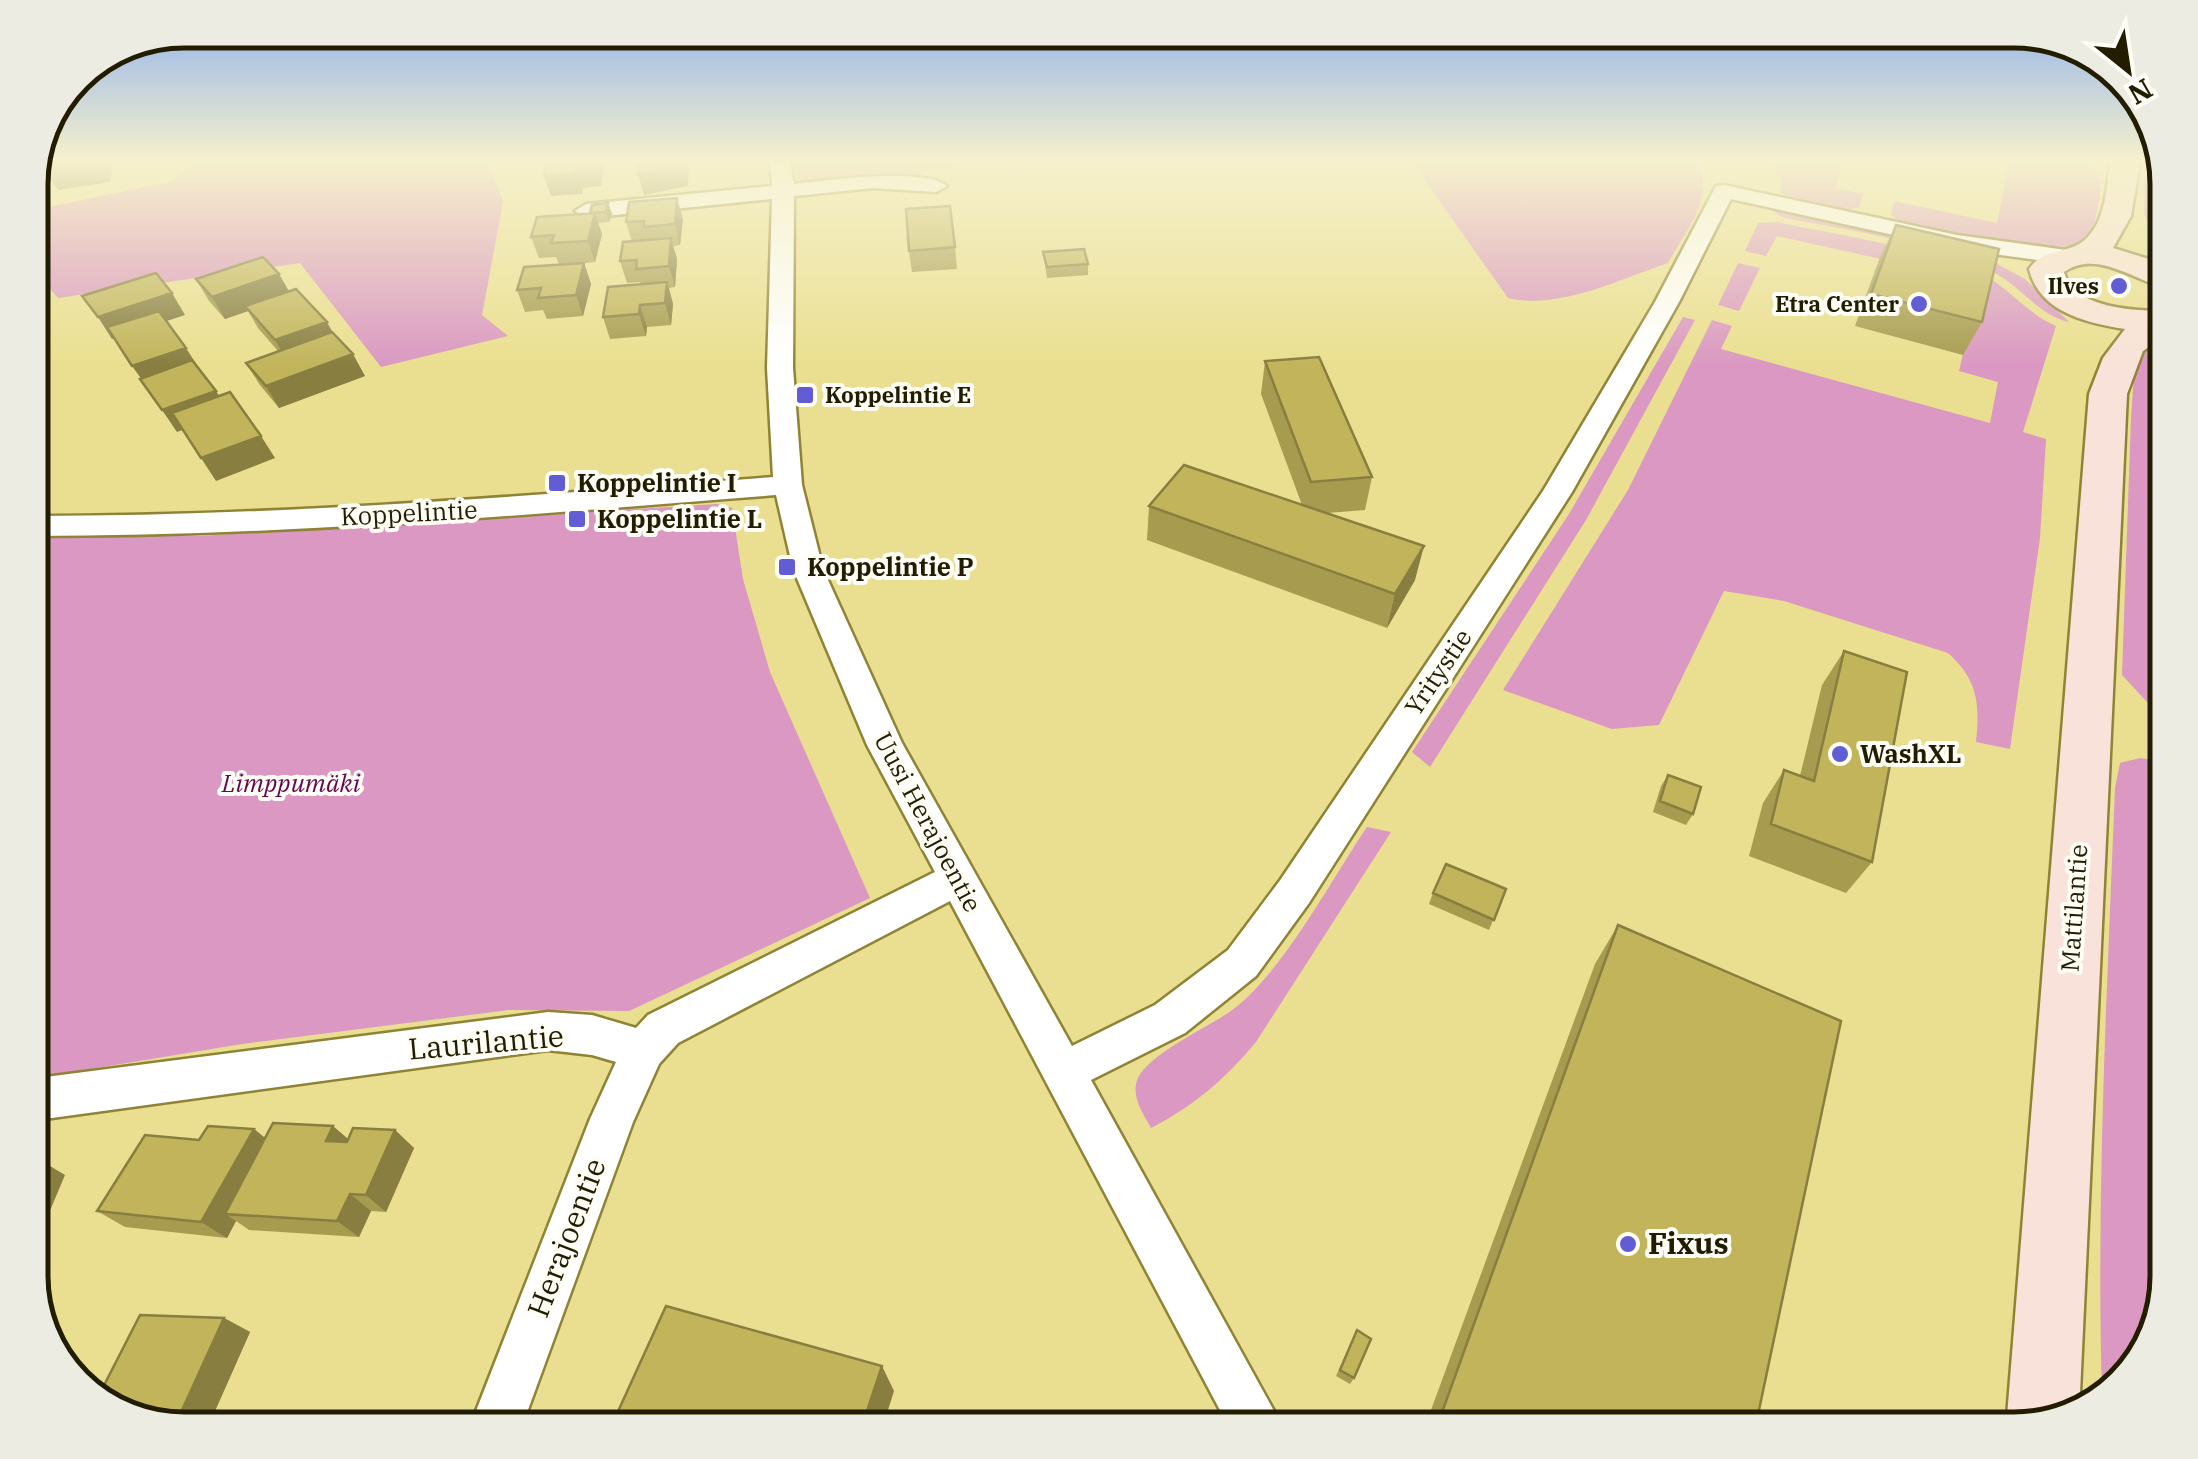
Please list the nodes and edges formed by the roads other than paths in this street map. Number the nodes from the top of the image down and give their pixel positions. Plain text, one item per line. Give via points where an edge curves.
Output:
1 (780, 230) edge
2 (1697, 230) edge
3 (1913, 230) edge
4 (2110, 230) edge
5 (2150, 271) edge
6 (2064, 272) junction
7 (2150, 321) edge
8 (2150, 328) edge
9 (2108, 394) junction
10 (788, 485) junction
11 (48, 526) edge
12 (956, 879) junction
13 (644, 1050) junction
14 (1065, 1072) junction
15 (48, 1098) edge
16 (2041, 1408) edge
17 (501, 1412) edge
18 (1249, 1412) edge

1 - 10 street, Uusi Herajoentie
2 - 14 street, Yritystie via 1667,302 1557,492 1242,963 1170,1020
3 - 6 street
4 - 6 street via 2107,240
5 - 6 street via 2122,261
6 - 7 street via 2118,318
6 - 9 street, Mattilantie
8 - 9 street, Mattilantie via 2128,342
9 - 16 street, Mattilantie
10 - 11 street, Koppelintie via 459,511
10 - 12 street, Uusi Herajoentie via 808,569 843,654
12 - 13 street via 663,1029
12 - 14 street, Uusi Herajoentie
13 - 15 street, Laurilantie via 548,1031
13 - 17 street, Herajoentie
14 - 18 street, Uusi Herajoentie

